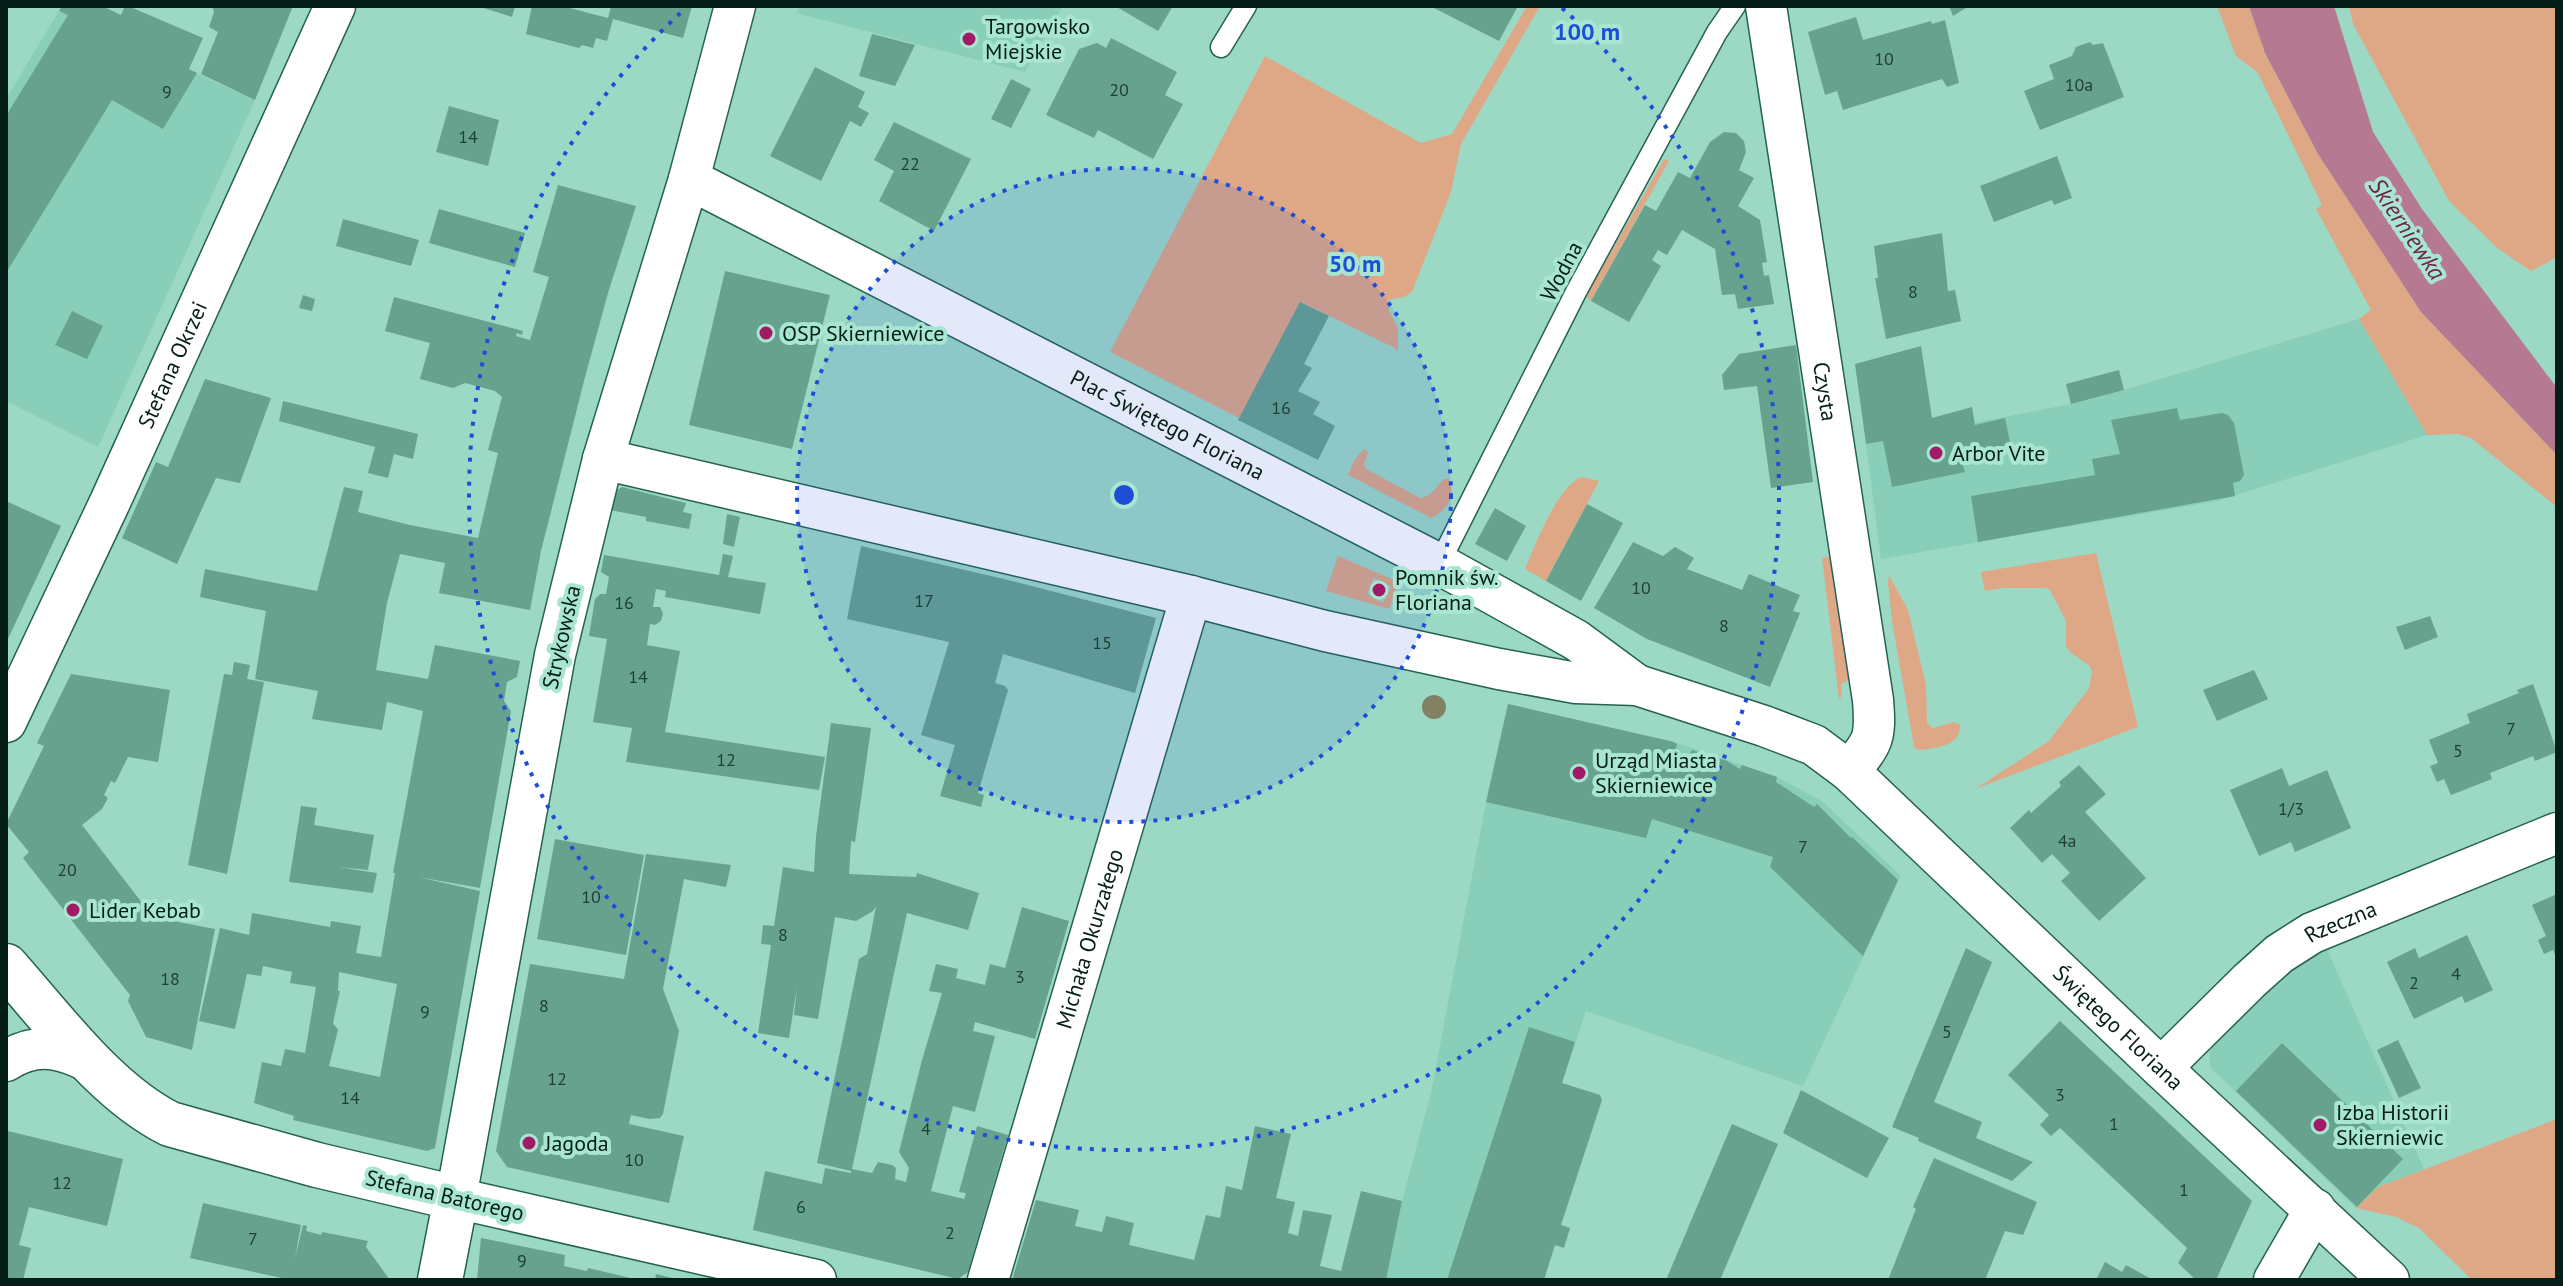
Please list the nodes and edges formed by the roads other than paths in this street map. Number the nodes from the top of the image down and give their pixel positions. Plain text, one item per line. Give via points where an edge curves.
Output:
1 (335, 6) edge
2 (735, 6) edge
3 (1246, 6) edge
4 (1735, 6) edge
5 (1766, 6) edge
6 (1221, 47) dead end
7 (689, 179) junction
8 (603, 459) junction
9 (1439, 564) junction
10 (1191, 596) junction
11 (1637, 685) junction
12 (6, 722) edge
13 (1849, 771) junction
14 (2557, 833) edge
15 (6, 966) edge
16 (6, 1061) edge
17 (95, 1065) junction
18 (2161, 1068) junction
19 (456, 1198) junction
20 (2315, 1209) junction
21 (440, 1280) edge
22 (816, 1280) edge
23 (988, 1280) edge
24 (2274, 1280) edge
25 (2389, 1280) edge

1 - 12 street, Stefana Okrzei
2 - 7 street, Strykowska
3 - 6 lane
4 - 9 lane, Wodna via 1576,292
5 - 13 street, Czysta via 1873,700 1874,737
7 - 8 street, Strykowska
7 - 9 street, Plac Świętego Floriana
8 - 10 street, Plac Świętego Floriana
8 - 19 street, Strykowska via 555,655
9 - 11 street, Plac Świętego Floriana via 1576,640
10 - 11 street, Plac Świętego Floriana via 1499,669 1576,683
10 - 23 street, Michała Okurzałego
11 - 13 street, Plac Świętego Floriana via 1814,745
13 - 18 street, Świętego Floriana
14 - 18 street, Rzeczna via 2312,933 2279,954
15 - 17 street, Stefana Batorego
16 - 17 street, Stefana Batorego via 35,1049 57,1049
17 - 19 street, Stefana Batorego via 130,1099 170,1124
18 - 20 street, Świętego Floriana
19 - 21 street, Strykowska
19 - 22 street, Stefana Batorego
20 - 24 street
20 - 25 street, Świętego Floriana

